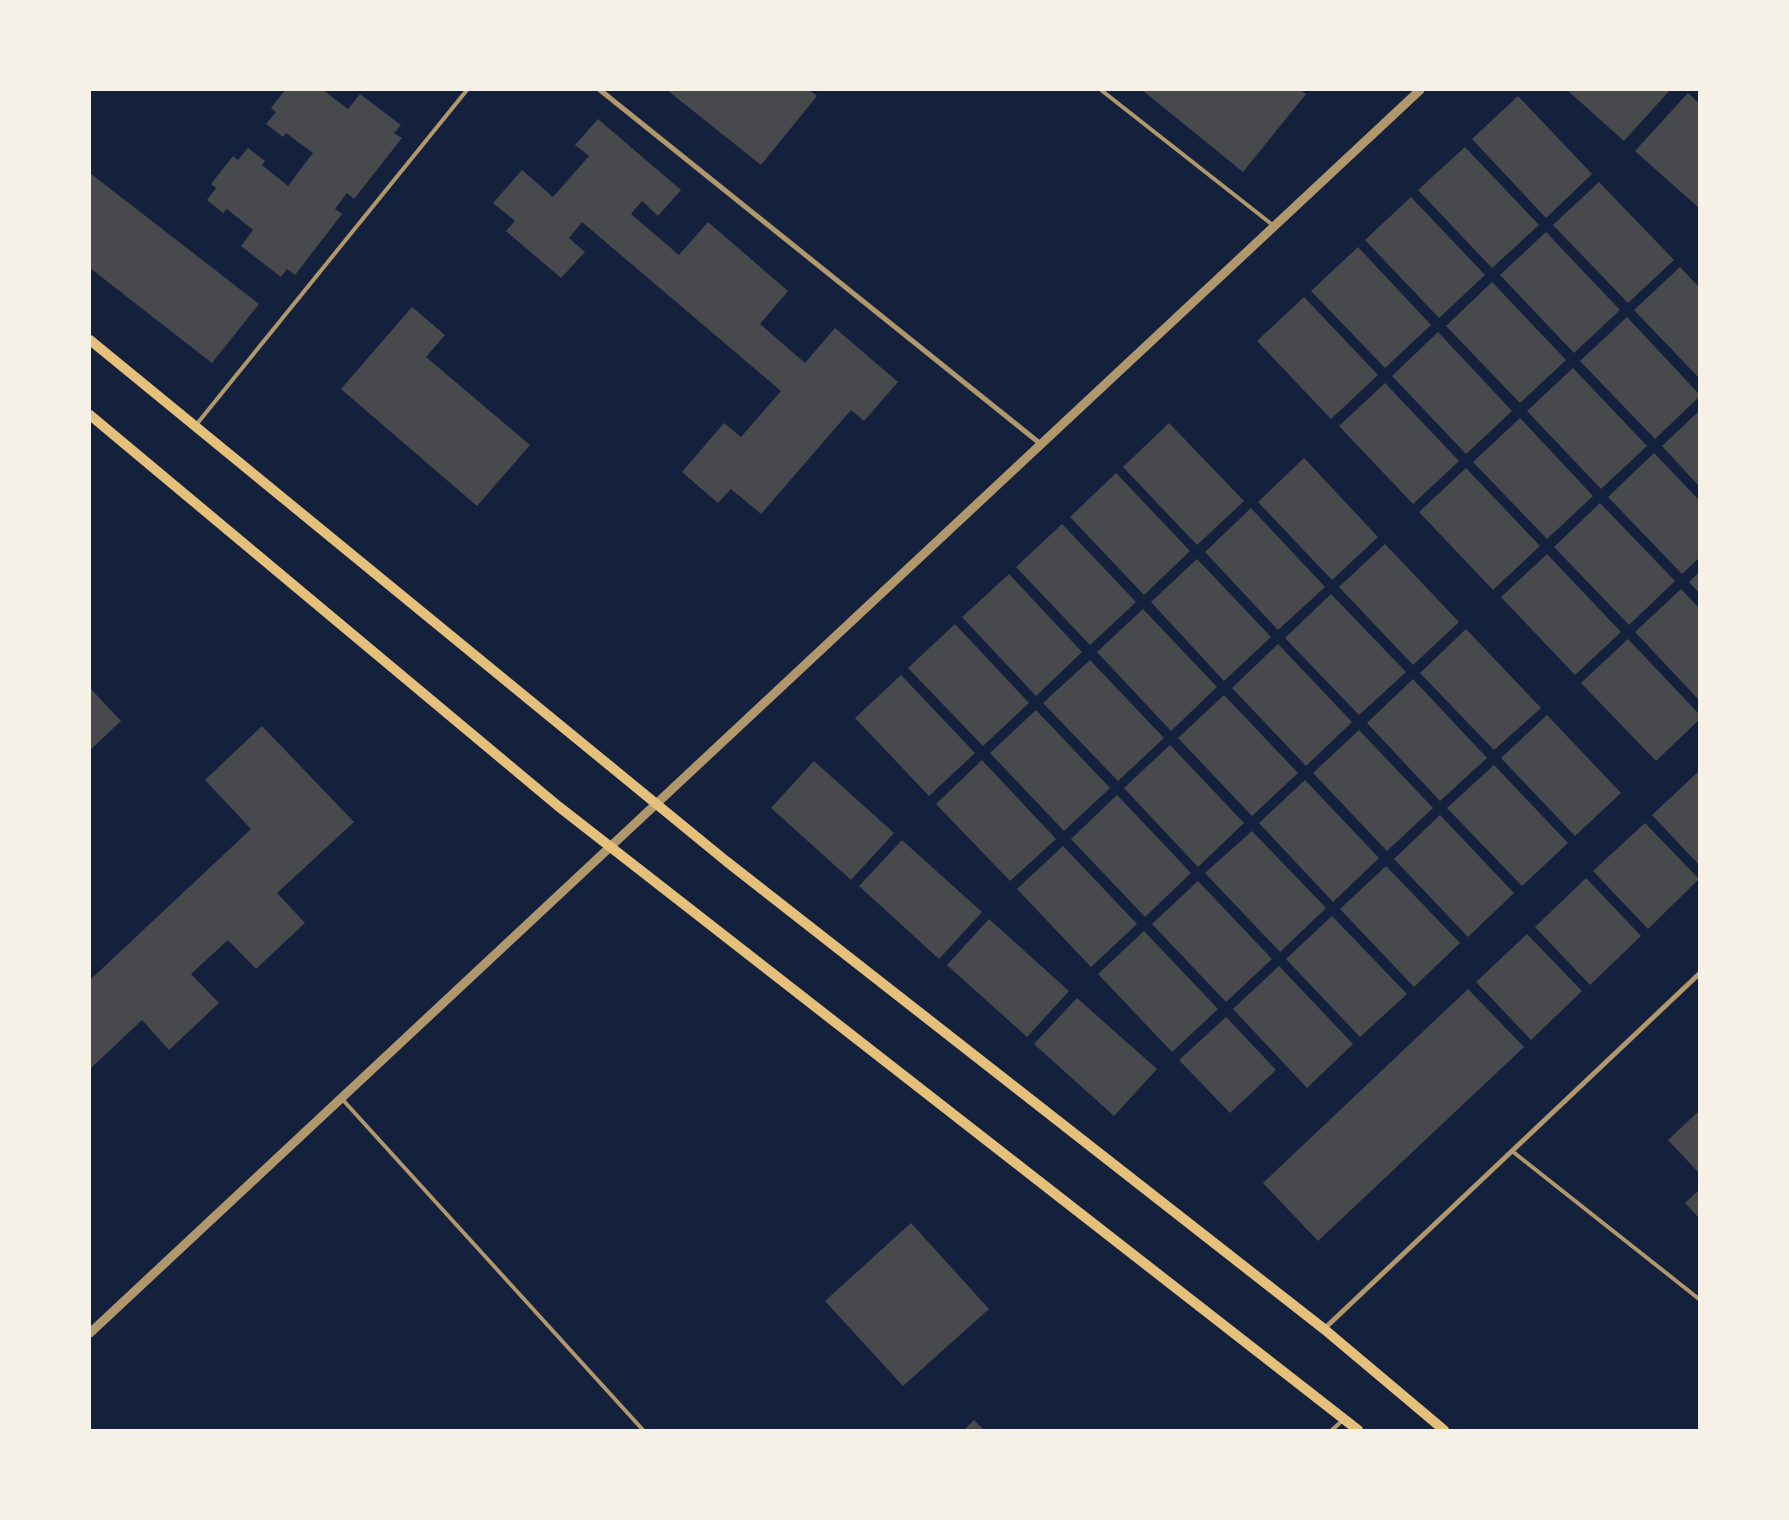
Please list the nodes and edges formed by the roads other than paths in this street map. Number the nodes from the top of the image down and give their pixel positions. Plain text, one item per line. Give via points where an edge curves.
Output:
1 (467, 90) edge
2 (600, 90) edge
3 (1101, 90) edge
4 (1420, 90) edge
5 (1274, 227) junction
6 (90, 340) edge
7 (90, 416) edge
8 (195, 426) junction
9 (1042, 445) junction
10 (657, 805) junction
11 (611, 847) junction
12 (1699, 974) edge
13 (341, 1098) junction
14 (1512, 1151) junction
15 (1699, 1299) edge
16 (1324, 1329) junction
17 (90, 1333) edge
18 (1344, 1419) junction
19 (643, 1430) edge
20 (1332, 1430) edge
21 (1358, 1430) edge
22 (1444, 1430) edge

1 - 8 lane
2 - 9 street
3 - 5 lane
4 - 5 street
5 - 9 street
6 - 8 main road
7 - 11 main road
8 - 10 main road
9 - 10 street
10 - 11 street
10 - 16 main road
11 - 13 street
11 - 18 main road
12 - 14 street
13 - 17 street
13 - 19 lane
14 - 15 lane
14 - 16 street
16 - 22 main road
18 - 20 lane
18 - 21 main road

